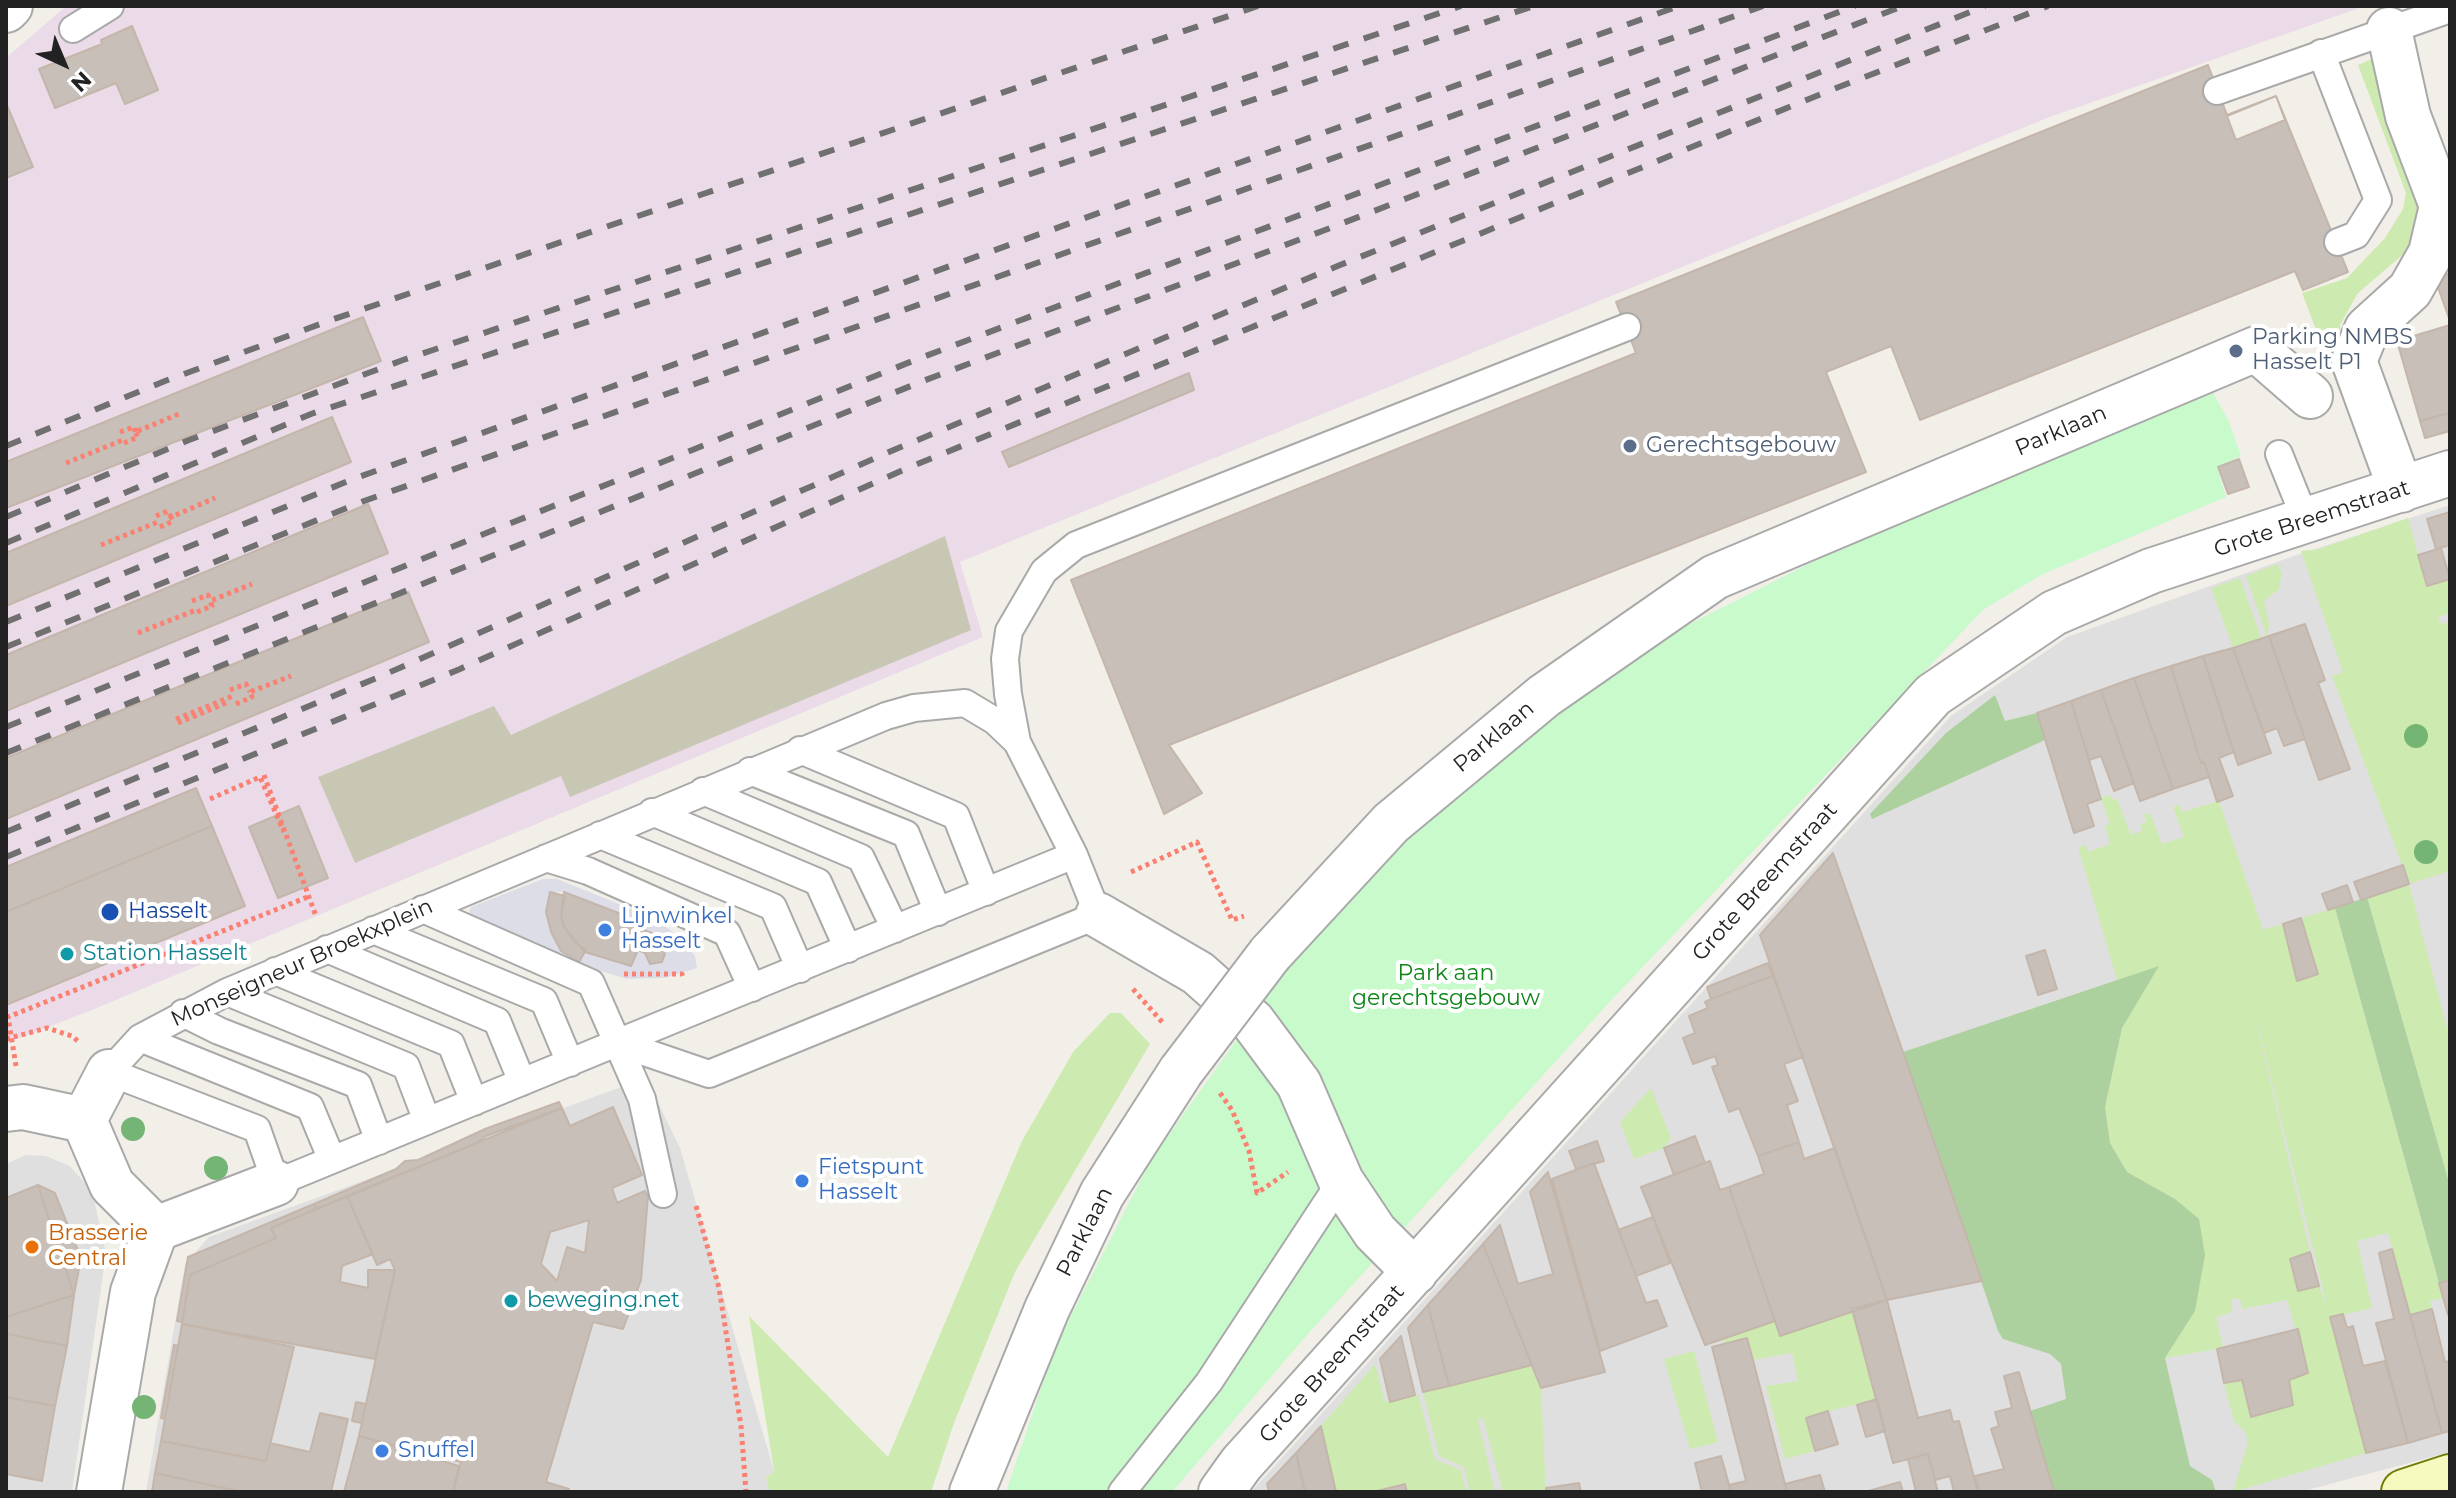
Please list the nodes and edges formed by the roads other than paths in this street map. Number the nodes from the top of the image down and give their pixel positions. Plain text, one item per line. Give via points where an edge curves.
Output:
1 (110, 6) edge
2 (2450, 9) edge
3 (73, 29) dead end
4 (2389, 30) junction
5 (2321, 53) junction
6 (2217, 91) dead end
7 (2338, 242) dead end
8 (1627, 327) dead end
9 (2310, 396) dead end
10 (2279, 454) dead end
11 (2450, 473) edge
12 (2401, 490) junction
13 (2306, 521) junction
14 (1017, 742) junction
15 (800, 750) junction
16 (750, 771) junction
17 (703, 791) junction
18 (652, 812) junction
19 (600, 835) junction
20 (1074, 855) junction
21 (546, 858) junction
22 (986, 892) junction
23 (423, 909) junction
24 (938, 912) junction
25 (1098, 915) junction
26 (895, 929) junction
27 (373, 930) junction
28 (327, 949) junction
29 (848, 949) junction
30 (800, 969) junction
31 (275, 971) junction
32 (752, 988) junction
33 (227, 992) junction
34 (183, 1013) junction
35 (140, 1038) junction
36 (618, 1043) junction
37 (570, 1063) junction
38 (109, 1072) junction
39 (522, 1082) junction
40 (474, 1102) junction
41 (14, 1108) edge
42 (84, 1120) junction
43 (427, 1121) junction
44 (379, 1141) junction
45 (332, 1160) junction
46 (1341, 1181) junction
47 (276, 1183) junction
48 (663, 1194) dead end
49 (156, 1229) junction
50 (1415, 1272) junction
51 (2450, 1477) edge
52 (99, 1492) edge
53 (972, 1492) edge
54 (1122, 1492) edge
55 (1221, 1492) edge
56 (2404, 1492) edge

1 - 3 lane
2 - 4 lane
4 - 5 lane
4 - 12 street via 2408,116 2442,206 2431,253 2410,290 2367,329 2354,361
5 - 6 lane
5 - 7 lane via 2378,200 2356,235
8 - 14 lane via 1076,545 1044,571 1009,631 1005,659
9 - 53 street, Parklaan, bridge via 2256,349 1715,577 1544,696 1391,823 1270,954 1181,1071 1102,1194 1047,1309
10 - 13 lane
11 - 12 street, Grote Breemstraat
12 - 13 street, Grote Breemstraat
13 - 50 street, Grote Breemstraat via 2151,571 2054,613 1933,695
14 - 15 lane, Monseigneur Broekxplein via 965,703 914,708
14 - 20 lane
15 - 16 lane, Monseigneur Broekxplein
15 - 22 lane via 956,816
16 - 17 lane, Monseigneur Broekxplein
16 - 24 lane via 906,834
17 - 18 lane, Monseigneur Broekxplein
17 - 26 lane via 861,858
18 - 19 lane, Monseigneur Broekxplein
18 - 29 lane via 818,882
19 - 21 lane, Monseigneur Broekxplein
19 - 30 lane via 773,907
20 - 22 lane
20 - 25 lane
21 - 23 lane, Monseigneur Broekxplein
21 - 32 lane via 588,871 727,933
22 - 24 lane
23 - 27 lane, Monseigneur Broekxplein
23 - 36 lane via 591,983
24 - 26 lane
25 - 36 lane via 709,1074
25 - 46 street via 1198,973 1253,1022 1299,1084
26 - 29 lane
27 - 28 lane, Monseigneur Broekxplein
27 - 37 lane via 544,1001
28 - 31 lane, Monseigneur Broekxplein
28 - 39 lane via 497,1021
29 - 30 lane
30 - 32 lane
31 - 33 lane, Monseigneur Broekxplein
31 - 40 lane via 451,1044
32 - 36 lane
33 - 34 lane, Monseigneur Broekxplein
33 - 43 lane via 406,1066
34 - 35 lane, Monseigneur Broekxplein
34 - 44 lane via 358,1085
35 - 38 lane, Monseigneur Broekxplein
35 - 45 lane via 310,1107
36 - 37 lane
36 - 48 lane via 642,1099
37 - 39 lane
38 - 42 street, Monseigneur Broekxplein
38 - 47 lane via 257,1129
39 - 40 lane
40 - 43 lane
41 - 42 street
42 - 49 street via 112,1185
43 - 44 lane
44 - 45 lane
45 - 47 lane
46 - 50 street via 1375,1232
46 - 54 lane via 1209,1382
47 - 49 street
49 - 52 street via 133,1292
50 - 55 street, Grote Breemstraat
51 - 56 main road

